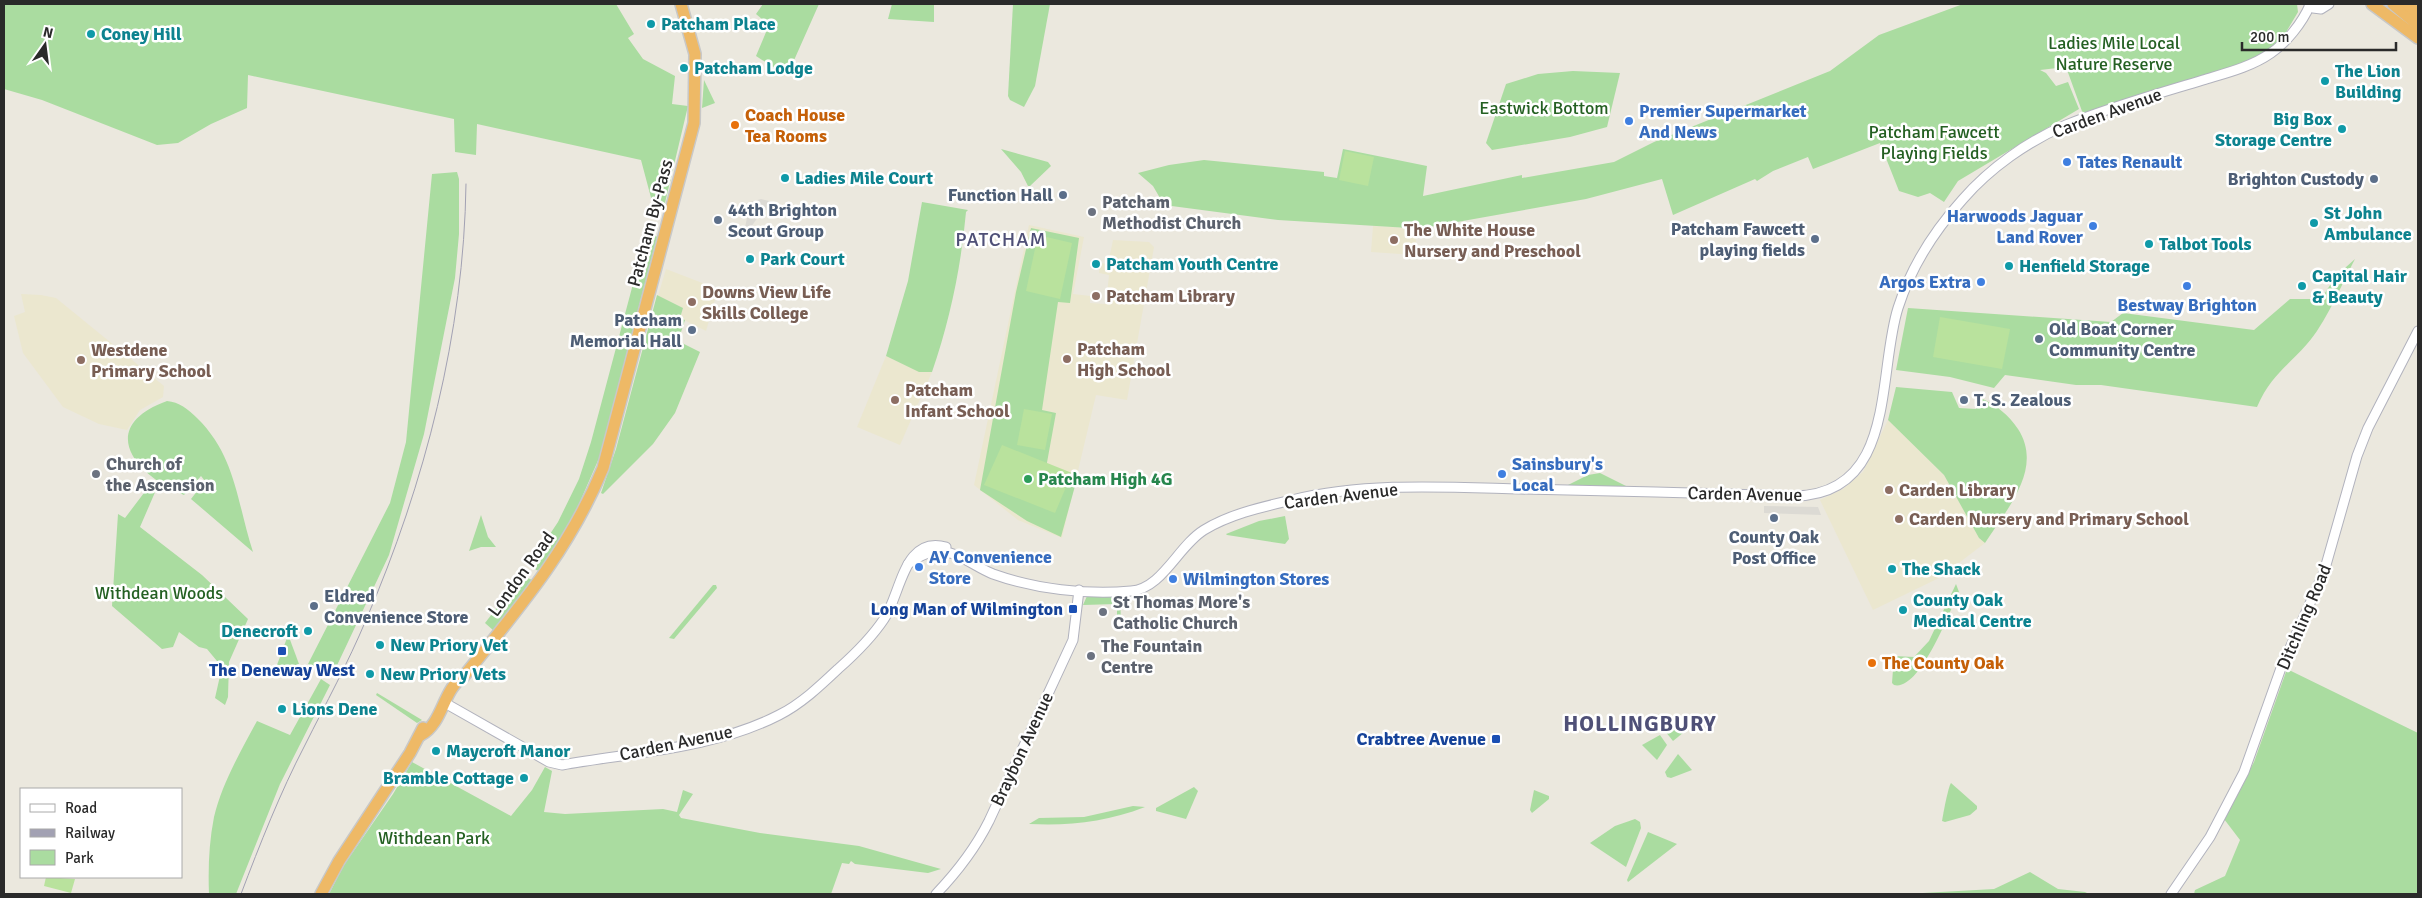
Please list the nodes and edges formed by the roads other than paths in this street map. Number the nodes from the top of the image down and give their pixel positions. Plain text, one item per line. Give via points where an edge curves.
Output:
1 (681, 4) edge
2 (2329, 4) edge
3 (2372, 4) edge
4 (2393, 4) edge
5 (2407, 4) edge
6 (2310, 5) edge
7 (2418, 14) edge
8 (2418, 26) edge
9 (2418, 38) edge
10 (2418, 330) edge
11 (584, 512) joint
12 (1079, 590) junction
13 (445, 703) junction
14 (321, 894) edge
15 (936, 894) edge
16 (2171, 894) edge

1 - 11 highway, Patcham By-Pass via 695,54 694,123 604,468
2 - 6 street via 2320,9
3 - 9 highway
4 - 8 highway
5 - 7 highway
6 - 12 street, Carden Avenue via 2289,36 2262,59 2066,125 2027,146 1976,185 1930,241 1908,280 1893,330 1880,422 1858,467 1833,487 1805,496 1432,488 1310,496 1261,508 1212,526 1192,538 1160,577 1141,590
10 - 16 street, Ditchling Road via 2368,428 2324,572 2281,668 2244,772 2210,837
11 - 13 highway, London Road via 540,581
12 - 13 street, Carden Avenue via 993,574 945,547 934,545 917,551 875,632 842,666 794,706 766,721 674,747 562,766 549,762
12 - 15 street, Braybon Avenue via 1073,640 989,821 977,846
13 - 14 highway, London Road via 432,714

